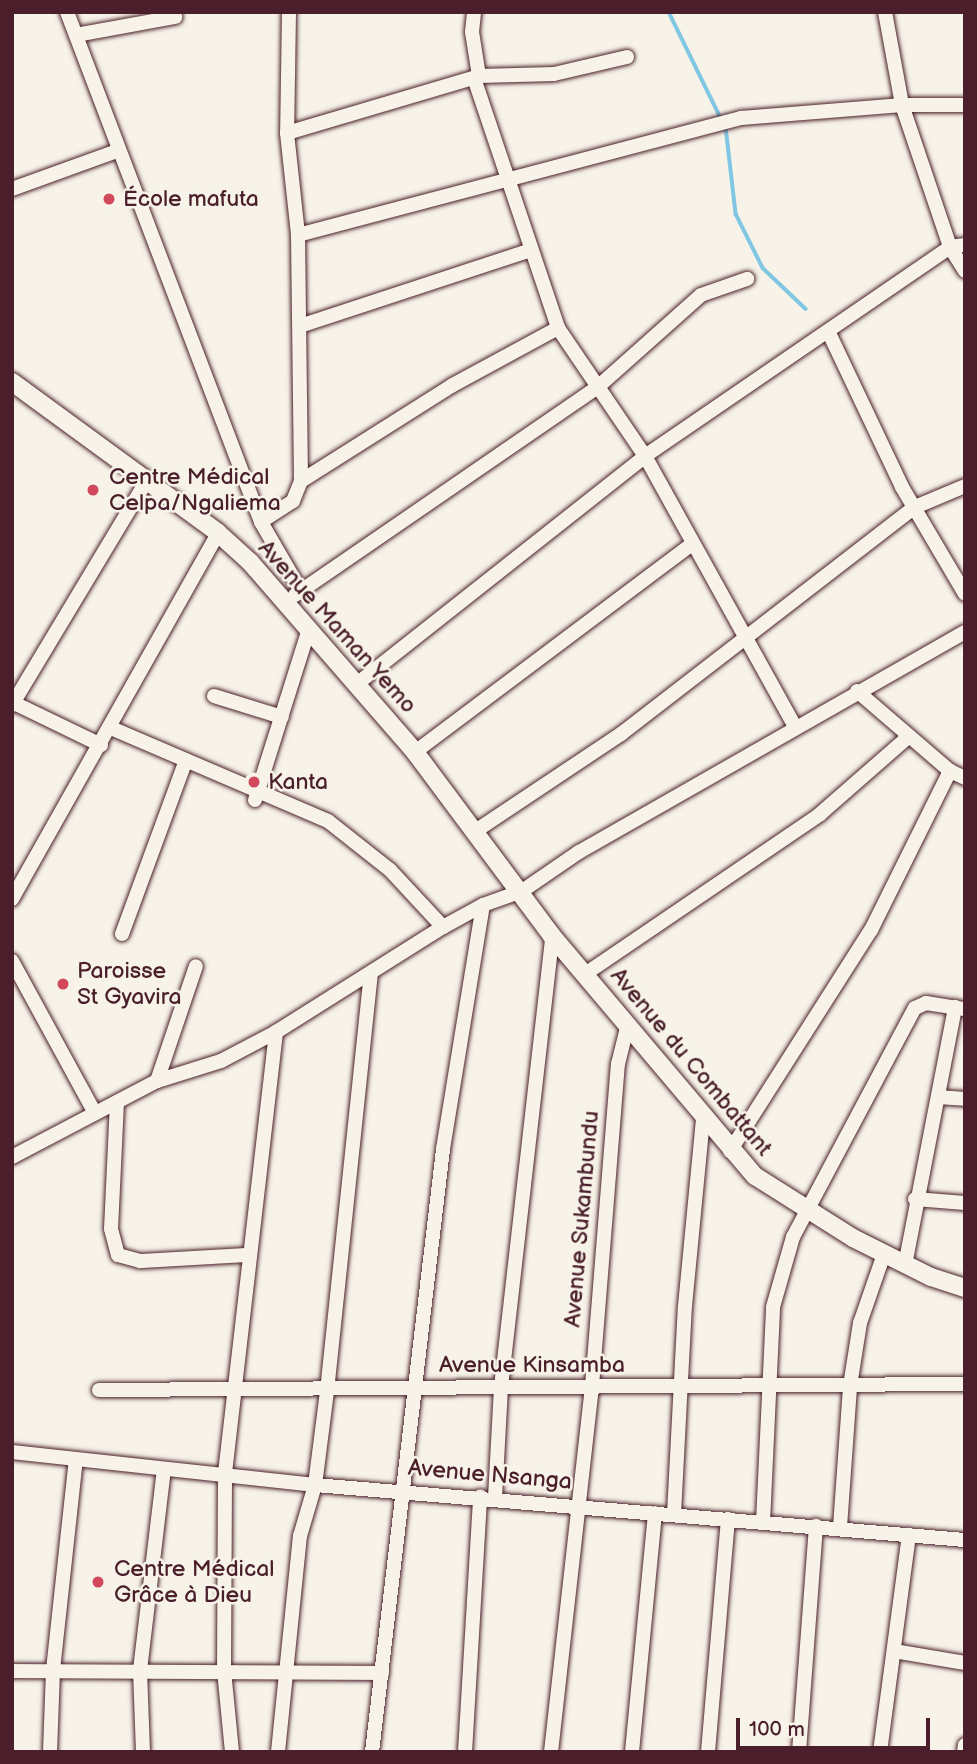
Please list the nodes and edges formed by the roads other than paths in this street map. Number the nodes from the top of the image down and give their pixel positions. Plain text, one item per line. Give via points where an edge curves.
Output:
1 (67, 12) edge
2 (289, 12) edge
3 (474, 12) edge
4 (885, 12) edge
5 (175, 17) dead end
6 (76, 35) junction
7 (627, 57) dead end
8 (476, 77) junction
9 (902, 105) junction
10 (965, 106) edge
11 (287, 133) junction
12 (117, 151) junction
13 (505, 178) junction
14 (12, 189) edge
15 (298, 235) junction
16 (957, 246) edge
17 (531, 250) junction
18 (965, 271) edge
19 (747, 279) dead end
20 (300, 326) junction
21 (558, 328) junction
22 (821, 338) junction
23 (12, 382) edge
24 (600, 385) junction
25 (645, 456) junction
26 (146, 480) junction
27 (301, 481) junction
28 (965, 486) edge
29 (915, 507) junction
30 (261, 522) junction
31 (218, 533) junction
32 (692, 544) junction
33 (301, 591) junction
34 (965, 594) edge
35 (285, 602) junction
36 (309, 629) junction
37 (965, 632) edge
38 (748, 637) junction
39 (358, 683) junction
40 (858, 691) junction
41 (214, 696) dead end
42 (13, 703) edge
43 (282, 717) junction
44 (795, 727) junction
45 (111, 728) junction
46 (909, 736) junction
47 (101, 745) junction
48 (415, 752) junction
49 (186, 761) junction
50 (950, 771) junction
51 (965, 778) edge
52 (257, 795) junction
53 (477, 830) junction
54 (522, 891) junction
55 (12, 899) edge
56 (483, 905) junction
57 (443, 927) junction
58 (122, 934) dead end
59 (552, 936) junction
60 (12, 961) edge
61 (196, 966) dead end
62 (585, 974) junction
63 (371, 975) junction
64 (960, 1008) edge
65 (628, 1024) junction
66 (276, 1032) junction
67 (157, 1081) junction
68 (938, 1097) junction
69 (965, 1099) edge
70 (117, 1102) junction
71 (95, 1113) junction
72 (703, 1118) junction
73 (730, 1151) junction
74 (12, 1157) edge
75 (915, 1199) junction
76 (965, 1203) edge
77 (805, 1208) junction
78 (884, 1254) junction
79 (248, 1255) junction
80 (905, 1265) junction
81 (965, 1288) edge
82 (965, 1384) edge
83 (592, 1386) junction
84 (850, 1386) junction
85 (501, 1387) junction
86 (767, 1387) junction
87 (234, 1388) junction
88 (680, 1388) junction
89 (413, 1389) junction
90 (99, 1391) dead end
91 (327, 1391) junction
92 (12, 1452) edge
93 (76, 1459) junction
94 (164, 1469) junction
95 (225, 1474) junction
96 (315, 1485) junction
97 (401, 1490) junction
98 (480, 1496) junction
99 (495, 1498) junction
100 (580, 1506) junction
101 (655, 1513) junction
102 (674, 1514) junction
103 (728, 1519) junction
104 (763, 1522) junction
105 (816, 1526) junction
106 (840, 1527) junction
107 (909, 1535) junction
108 (965, 1539) edge
109 (894, 1651) junction
110 (965, 1663) edge
111 (53, 1670) junction
112 (12, 1671) edge
113 (141, 1671) junction
114 (225, 1671) junction
115 (289, 1671) junction
116 (382, 1673) junction
117 (965, 1745) edge
118 (50, 1752) edge
119 (143, 1752) edge
120 (232, 1752) edge
121 (278, 1752) edge
122 (372, 1752) edge
123 (465, 1752) edge
124 (551, 1752) edge
125 (632, 1752) edge
126 (708, 1752) edge
127 (799, 1752) edge
128 (880, 1752) edge
129 (964, 1752) edge

1 - 6 street
2 - 11 street
3 - 8 street
4 - 9 street
5 - 6 street
6 - 12 street
7 - 8 street via 554,74
8 - 11 street
8 - 13 street
9 - 10 street
9 - 13 street via 741,118
9 - 16 street
11 - 15 street
12 - 14 street
12 - 30 street
13 - 15 street
13 - 17 street
15 - 20 street
16 - 18 street
16 - 22 street
17 - 20 street
17 - 21 street
19 - 24 street via 701,295
20 - 27 street
21 - 24 street
21 - 27 street via 451,386
22 - 25 street
22 - 29 street
23 - 26 street, Avenue Maman Yemo
24 - 25 street
24 - 33 street
25 - 32 street
25 - 39 street
26 - 31 street, Avenue Maman Yemo
26 - 42 street
27 - 30 street via 293,502
28 - 29 street
29 - 34 street
29 - 38 street
30 - 33 street
31 - 35 street, Avenue Maman Yemo
31 - 45 street
32 - 38 street
32 - 48 street
33 - 35 street
35 - 36 street, Avenue Maman Yemo
36 - 39 street, Avenue Maman Yemo
36 - 43 street
37 - 40 street
38 - 44 street
38 - 53 street via 621,734
39 - 48 street, Avenue Maman Yemo
40 - 44 street
40 - 46 street
41 - 43 street
42 - 47 street
43 - 52 street
44 - 54 street via 579,852
45 - 47 street
45 - 49 street
46 - 50 street
46 - 62 street via 820,814
47 - 55 street
48 - 53 street, Avenue Maman Yemo
49 - 52 street
49 - 58 street
50 - 51 street
50 - 73 street via 871,930
52 - 57 street via 328,821 390,870
53 - 54 street, Avenue Maman Yemo
54 - 56 street
54 - 59 street, Avenue du Combattant
56 - 57 street
56 - 89 street via 443,1149
57 - 63 street
59 - 62 street, Avenue du Combattant
59 - 85 street
60 - 71 street
61 - 67 street
62 - 65 street, Avenue du Combattant
63 - 66 street
63 - 91 street
64 - 68 street
64 - 77 street via 926,1003 915,1007
65 - 72 street, Avenue du Combattant
65 - 83 street, Avenue Sukambundu via 618,1063
66 - 67 street via 220,1061
66 - 79 street
67 - 70 street
68 - 69 street
68 - 75 street
70 - 71 street
70 - 79 street via 111,1230 118,1255 140,1261
71 - 74 street
72 - 73 street, Avenue du Combattant
72 - 88 street
73 - 77 street, Avenue du Combattant via 755,1176
75 - 76 street
75 - 80 street
77 - 78 street, Avenue du Combattant
77 - 86 street via 773,1307
78 - 80 street, Avenue du Combattant
78 - 84 street via 860,1323
79 - 87 street
80 - 81 street, Avenue du Combattant
82 - 84 street, Avenue Kinsamba
83 - 85 street, Avenue Kinsamba
83 - 88 street, Avenue Kinsamba
83 - 100 street, Avenue Sukambundu
84 - 86 street, Avenue Kinsamba
84 - 106 street
85 - 89 street, Avenue Kinsamba
85 - 99 street
86 - 88 street, Avenue Kinsamba
86 - 104 street
87 - 90 street, Avenue Kinsamba
87 - 91 street, Avenue Kinsamba
87 - 95 street
88 - 102 street
89 - 91 street, Avenue Kinsamba
89 - 97 street
91 - 96 street
92 - 93 street, Avenue Nsanga
93 - 94 street, Avenue Nsanga
93 - 111 street
94 - 95 street, Avenue Nsanga
94 - 113 street
95 - 96 street, Avenue Nsanga
95 - 114 street
96 - 97 street, Avenue Nsanga
96 - 115 street via 300,1536
97 - 98 street, Avenue Nsanga
97 - 116 street
98 - 99 street, Avenue Nsanga
98 - 123 street
99 - 100 street, Avenue Nsanga
100 - 101 street, Avenue Nsanga
100 - 124 street, Avenue Sukambundu
101 - 102 street, Avenue Nsanga
101 - 125 street
102 - 103 street, Avenue Nsanga
103 - 104 street, Avenue Nsanga
103 - 126 street
104 - 105 street, Avenue Nsanga
105 - 106 street, Avenue Nsanga
105 - 127 street
106 - 107 street, Avenue Nsanga
107 - 108 street, Avenue Nsanga
107 - 109 street
109 - 110 street
109 - 128 street
111 - 112 street
111 - 113 street
111 - 118 street
113 - 114 street
113 - 119 street
114 - 115 street
114 - 120 street
115 - 116 street
115 - 121 street
116 - 122 street
117 - 129 street

